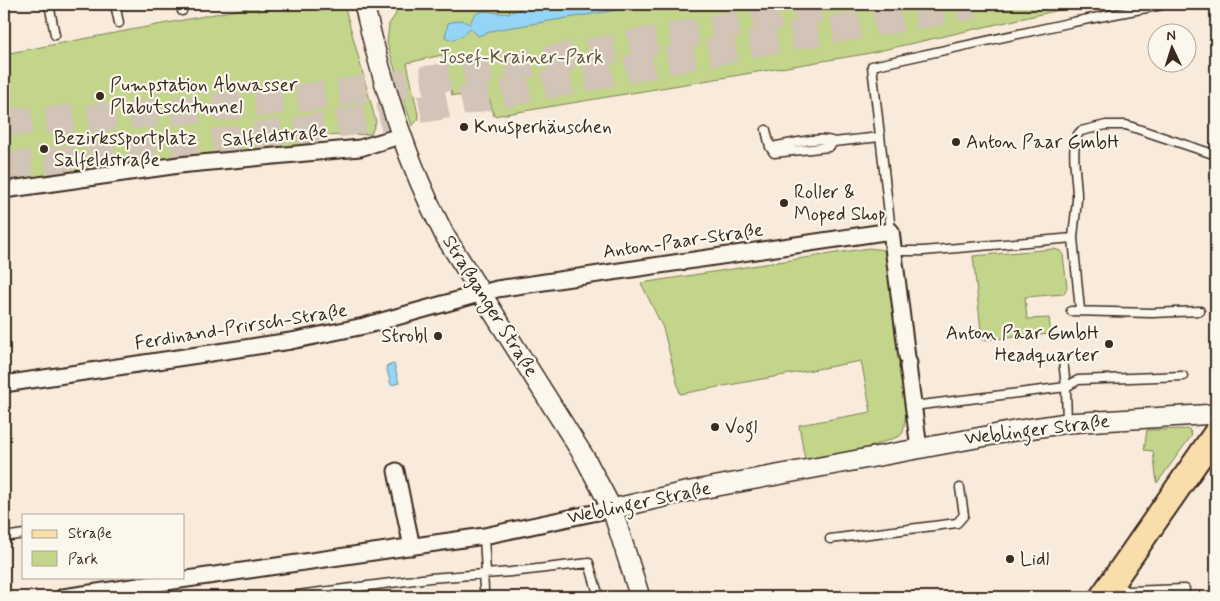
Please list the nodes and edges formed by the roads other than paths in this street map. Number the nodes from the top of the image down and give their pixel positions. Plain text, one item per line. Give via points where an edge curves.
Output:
1 (49, 4) edge
2 (115, 4) edge
3 (364, 4) edge
4 (1162, 5) dead end
5 (119, 23) dead end
6 (55, 35) dead end
7 (766, 130) dead end
8 (400, 136) junction
9 (880, 137) junction
10 (834, 142) junction
11 (770, 147) junction
12 (1216, 154) edge
13 (4, 190) edge
14 (891, 231) junction
15 (1073, 238) junction
16 (894, 251) junction
17 (482, 294) junction
18 (1070, 299) dead end
19 (1079, 299) junction
20 (1080, 310) junction
21 (1200, 310) dead end
22 (1071, 311) dead end
23 (1063, 360) dead end
24 (1183, 376) dead end
25 (4, 384) edge
26 (1066, 387) junction
27 (913, 406) junction
28 (1216, 414) edge
29 (1067, 423) junction
30 (1216, 433) edge
31 (919, 448) junction
32 (396, 471) dead end
33 (960, 488) dead end
34 (612, 509) junction
35 (22, 534) edge
36 (484, 536) junction
37 (4, 538) edge
38 (830, 539) dead end
39 (412, 546) junction
40 (484, 573) junction
41 (1185, 588) dead end
42 (484, 589) dead end
43 (1116, 592) edge
44 (62, 597) edge
45 (282, 597) edge
46 (599, 597) edge
47 (640, 597) edge

1 - 6 lane
2 - 5 lane
3 - 8 street, Straßganger Straße via 382,80
4 - 9 lane via 872,66
7 - 11 lane
8 - 13 street, Salfeldstraße via 360,148 170,166
8 - 17 street, Straßganger Straße via 436,219
9 - 10 lane
9 - 14 lane
10 - 11 lane via 828,139 799,140
10 - 11 lane via 829,147 779,153
12 - 15 lane via 1126,125 1106,125 1077,133 1074,143 1077,196
14 - 16 street
14 - 17 street, Anton-Paar-Straße via 536,282
15 - 16 lane
15 - 19 lane
16 - 27 street
17 - 25 street, Ferdinand-Prirsch-Straße via 291,342
17 - 34 street, Straßganger Straße via 585,458
18 - 19 lane
19 - 20 lane
20 - 21 lane via 1152,313
20 - 22 lane
23 - 26 lane
24 - 26 lane via 1078,380
26 - 27 lane
26 - 29 lane
27 - 31 street
28 - 29 street, Weblinger Straße
29 - 31 street, Weblinger Straße
30 - 43 main road
31 - 34 street, Weblinger Straße
32 - 39 street
33 - 38 lane via 964,515 957,523
34 - 36 street, Weblinger Straße
34 - 47 street, Straßganger Straße
35 - 37 lane
36 - 39 street, Weblinger Straße
36 - 40 lane
39 - 44 street, Weblinger Straße
40 - 42 lane
40 - 45 lane
40 - 46 lane via 589,562
41 - 43 lane

